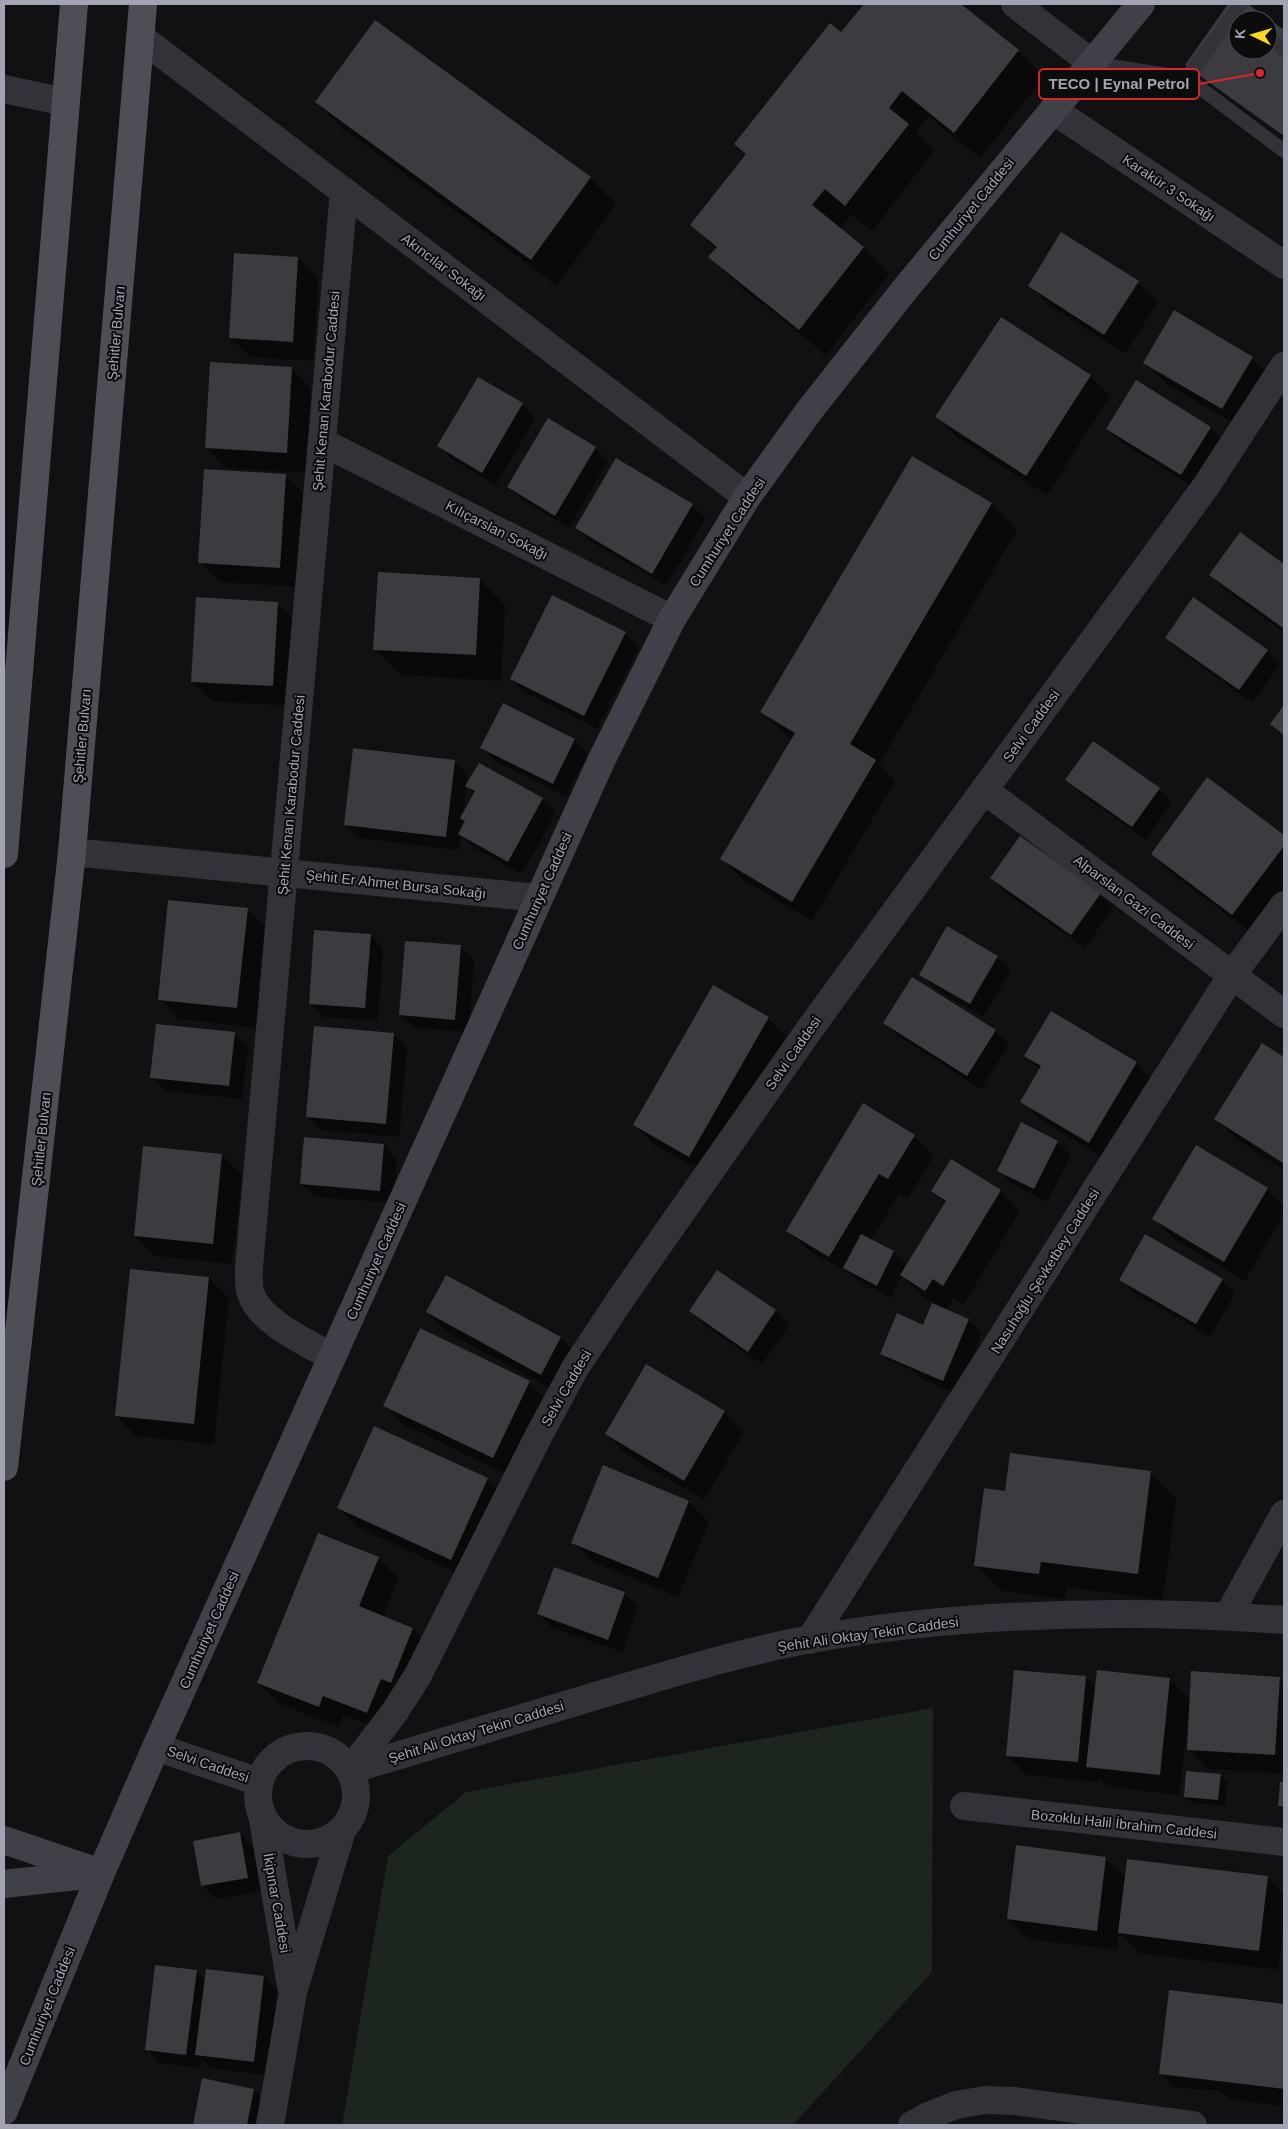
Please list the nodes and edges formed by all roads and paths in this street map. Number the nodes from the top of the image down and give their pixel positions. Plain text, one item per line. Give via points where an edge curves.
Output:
1 (74, 4) edge
2 (143, 4) edge
3 (1015, 4) edge
4 (1141, 4) edge
5 (1228, 27) edge
6 (140, 37) junction
7 (1092, 63) junction
8 (1187, 78) junction
9 (4, 89) edge
10 (65, 102) junction
11 (1053, 110) junction
12 (1284, 150) edge
13 (344, 191) junction
14 (1284, 265) edge
15 (1284, 366) edge
16 (322, 442) junction
17 (747, 497) junction
18 (672, 619) junction
19 (984, 790) junction
20 (4, 848) edge
21 (72, 852) junction
22 (284, 873) junction
23 (539, 898) junction
24 (1284, 905) edge
25 (1232, 975) junction
26 (1284, 1014) edge
27 (332, 1357) junction
28 (4, 1467) edge
29 (1284, 1514) edge
30 (1228, 1616) junction
31 (1284, 1620) edge
32 (810, 1640) junction
33 (156, 1747) junction
34 (350, 1770) junction
35 (259, 1782) junction
36 (964, 1806) dead end
37 (262, 1814) junction
38 (342, 1830) junction
39 (4, 1840) edge
40 (1284, 1842) edge
41 (101, 1873) junction
42 (4, 1884) edge
43 (292, 1992) junction
44 (4, 2111) edge
45 (270, 2125) edge
46 (912, 2125) edge
47 (1193, 2125) edge

1 - 10 main road
2 - 6 main road, Şehitler Bulvarı
3 - 7 street
4 - 7 main road, Cumhuriyet Caddesi
5 - 8 lane
6 - 13 street, Akıncılar Sokağı
6 - 21 main road, Şehitler Bulvarı
7 - 8 lane
7 - 11 main road, Cumhuriyet Caddesi
8 - 12 lane
9 - 10 street
10 - 20 main road
11 - 14 street, Karakür 3 Sokağı
11 - 17 main road, Cumhuriyet Caddesi via 906,288 809,411
13 - 16 street, Şehit Kenan Karabodur Caddesi
13 - 17 street, Akıncılar Sokağı
15 - 19 street, Selvi Caddesi via 1200,494
16 - 18 street, Kılıçarslan Sokağı
16 - 22 street, Şehit Kenan Karabodur Caddesi
17 - 18 main road, Cumhuriyet Caddesi
18 - 23 main road, Cumhuriyet Caddesi via 602,759
19 - 25 street, Alparslan Gazi Caddesi
19 - 34 street, Selvi Caddesi via 809,1030 586,1353 538,1437 418,1675 394,1713
21 - 22 street, Şehit Er Ahmet Bursa Sokağı
21 - 28 main road, Şehitler Bulvarı
22 - 23 street, Şehit Er Ahmet Bursa Sokağı
22 - 27 street, Şehit Kenan Karabodur Caddesi via 249,1267 251,1294 263,1313 279,1326
23 - 27 main road, Cumhuriyet Caddesi
24 - 25 street, Nasuhoğlu Şevketbey Caddesi
25 - 26 street, Alparslan Gazi Caddesi
25 - 32 street, Nasuhoğlu Şevketbey Caddesi
27 - 33 main road, Cumhuriyet Caddesi
29 - 30 street
30 - 31 street, Şehit Ali Oktay Tekin Caddesi
30 - 32 street, Şehit Ali Oktay Tekin Caddesi via 1026,1615 929,1623
32 - 34 street, Şehit Ali Oktay Tekin Caddesi via 718,1660
33 - 35 street, Selvi Caddesi
33 - 41 main road, Cumhuriyet Caddesi
34 - 35 street via 325,1748 309,1745 292,1747 266,1767
34 - 38 street via 356,1801
35 - 37 street
36 - 40 street, Bozoklu Halil İbrahim Caddesi
37 - 38 street via 270,1828 297,1843 314,1844
37 - 43 street, İkipınar Caddesi
38 - 43 street, İkipınar Caddesi
39 - 41 main road
41 - 42 main road
41 - 44 main road, Cumhuriyet Caddesi
43 - 45 street, İkipınar Caddesi
46 - 47 street via 956,2105 985,2100 1015,2101

